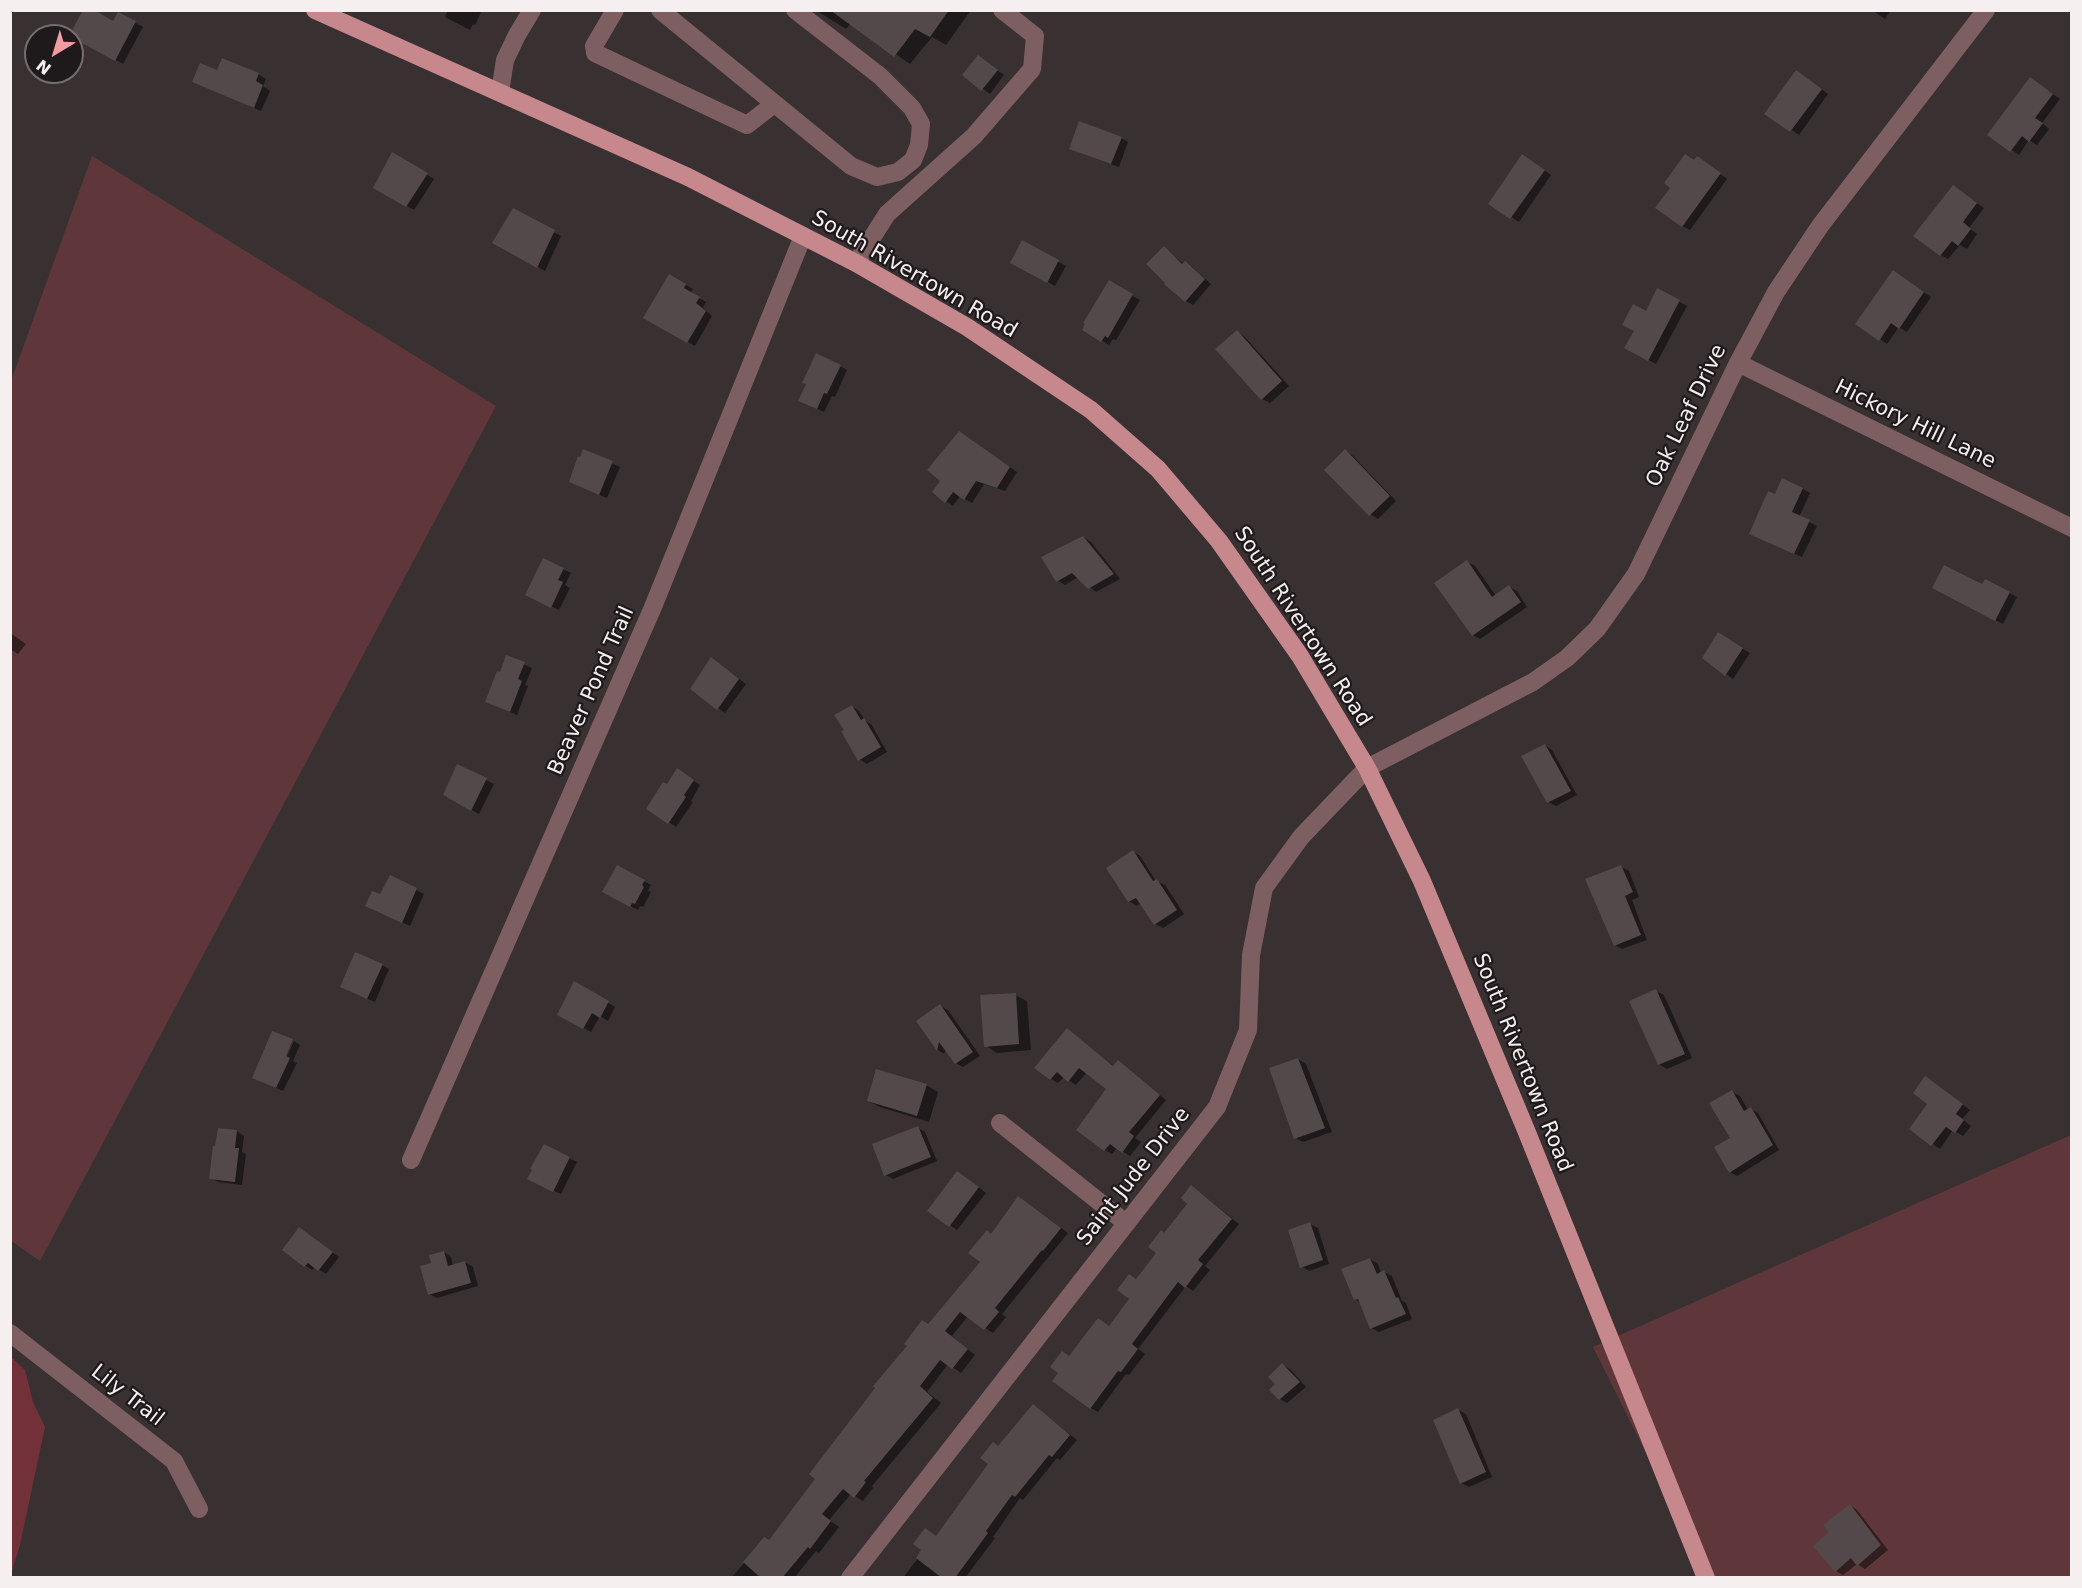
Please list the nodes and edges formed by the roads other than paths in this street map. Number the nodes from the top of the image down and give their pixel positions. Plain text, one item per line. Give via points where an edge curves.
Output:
1 (315, 10) edge
2 (532, 10) edge
3 (615, 10) edge
4 (660, 10) edge
5 (795, 10) edge
6 (1002, 10) edge
7 (1986, 10) edge
8 (500, 93) junction
9 (774, 104) junction
10 (803, 236) junction
11 (856, 263) junction
12 (1738, 363) junction
13 (2072, 528) edge
14 (1366, 768) junction
15 (1000, 1123) dead end
16 (411, 1160) dead end
17 (1126, 1223) junction
18 (10, 1333) edge
19 (199, 1509) dead end
20 (850, 1578) edge
21 (1706, 1578) edge

1 - 8 main road, South Rivertown Road
2 - 8 street via 505,60
3 - 9 street via 594,46 595,52 747,125
4 - 9 street
5 - 9 street via 880,76 912,108 921,124 919,145 913,160 898,172 877,177 851,166
6 - 11 street via 1035,36 1032,69 974,136 887,214
7 - 12 street, Oak Leaf Drive via 1820,226 1776,292
8 - 10 main road, South Rivertown Road via 688,177
10 - 11 main road, South Rivertown Road
10 - 16 street, Beaver Pond Trail via 653,607
11 - 14 main road, South Rivertown Road via 968,327 1091,410 1158,469 1219,541 1300,656
12 - 13 street, Hickory Hill Lane
12 - 14 street, Oak Leaf Drive via 1636,574 1598,629 1533,682
14 - 17 street, Saint Jude Drive via 1301,837 1264,888 1251,955 1248,1030 1217,1107
14 - 21 main road, South Rivertown Road via 1426,891
15 - 17 street
17 - 20 street, Saint Jude Drive
18 - 19 street, Lily Trail via 174,1461

